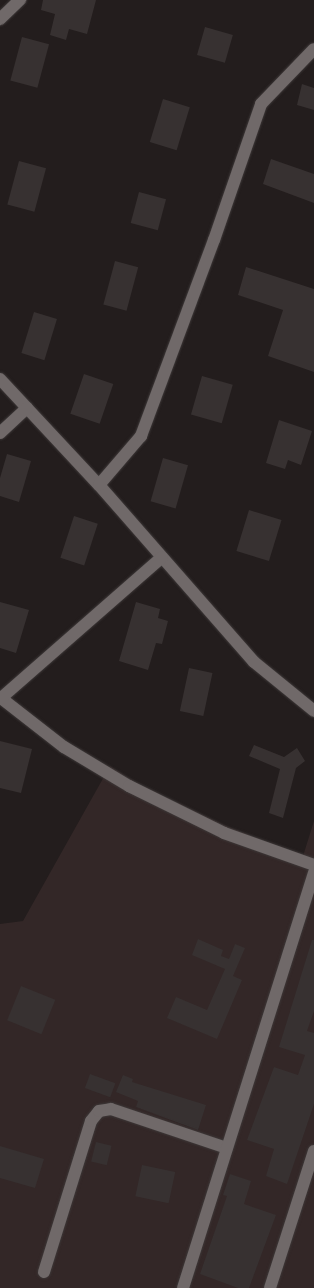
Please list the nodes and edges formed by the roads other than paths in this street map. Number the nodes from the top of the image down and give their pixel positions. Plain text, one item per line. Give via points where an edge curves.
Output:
1 (20, 0) edge
2 (0, 19) edge
3 (314, 49) edge
4 (0, 379) edge
5 (27, 408) junction
6 (0, 433) edge
7 (99, 485) junction
8 (162, 557) junction
9 (1, 698) edge
10 (314, 711) edge
11 (314, 865) edge
12 (314, 872) edge
13 (227, 1148) junction
14 (314, 1151) edge
15 (44, 1272) dead end
16 (183, 1288) edge
17 (270, 1288) edge

1 - 2 street
3 - 7 street via 261,104 214,240 141,436
4 - 5 street
5 - 6 street
5 - 7 street
7 - 8 street
8 - 9 street
8 - 10 street via 254,662
9 - 11 street via 64,747 128,786 224,833
12 - 13 street
13 - 15 street via 111,1109 99,1111 91,1121
13 - 16 street
14 - 17 street

